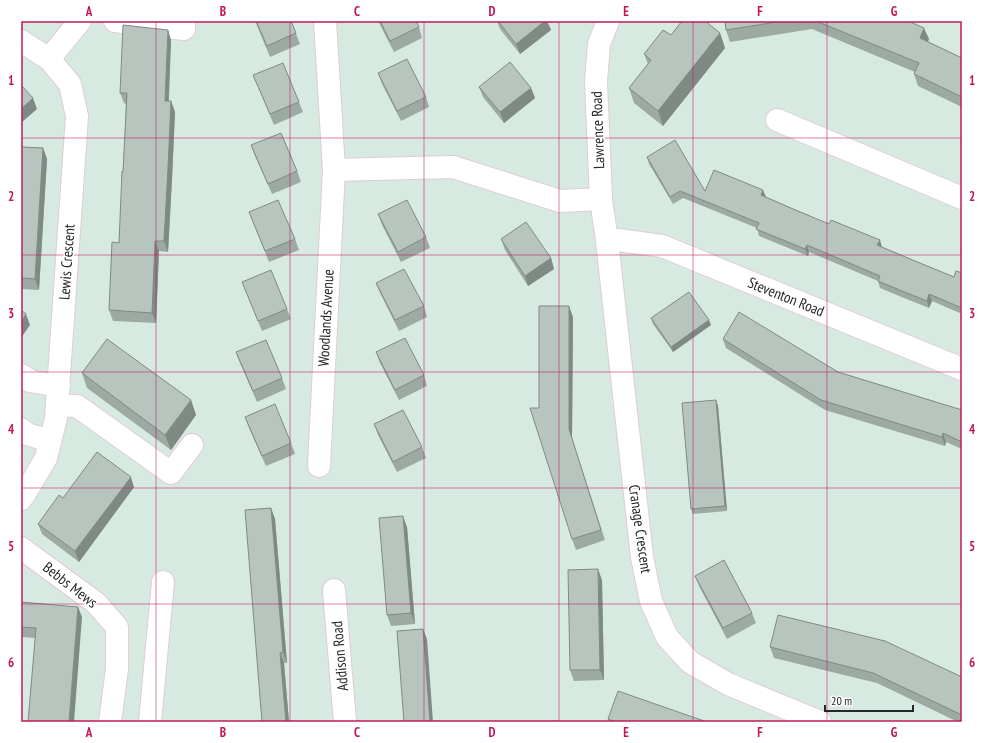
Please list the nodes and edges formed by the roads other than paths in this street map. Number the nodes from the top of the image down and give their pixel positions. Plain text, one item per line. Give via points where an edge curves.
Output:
1 (80, 21) edge
2 (115, 21) edge
3 (184, 21) edge
4 (325, 21) edge
5 (608, 21) edge
6 (21, 40) edge
7 (48, 59) junction
8 (778, 120) dead end
9 (334, 170) junction
10 (962, 198) edge
11 (601, 199) junction
12 (607, 241) junction
13 (962, 369) edge
14 (21, 374) edge
15 (58, 396) junction
16 (21, 429) edge
17 (50, 440) junction
18 (192, 445) dead end
19 (318, 466) dead end
20 (21, 499) edge
21 (21, 548) edge
22 (163, 582) dead end
23 (334, 590) dead end
24 (110, 722) edge
25 (150, 722) edge
26 (345, 722) edge
27 (820, 722) edge

1 - 7 street
2 - 3 street via 184,29
4 - 9 street, Woodlands Avenue
5 - 11 street, Lawrence Road via 599,44 596,81
6 - 7 street, Lewis Crescent
7 - 15 street, Lewis Crescent via 70,84 77,116
8 - 10 street
9 - 11 street via 453,167 560,201
9 - 19 street, Woodlands Avenue
11 - 12 street, Lawrence Road
12 - 13 street, Steventon Road via 662,246
12 - 27 street, Cranage Crescent via 642,557 651,601 667,637 690,662 728,684
14 - 15 street
15 - 17 street, Lewis Crescent
15 - 18 street via 77,406 171,473
16 - 17 street via 27,434
17 - 20 street, Lewis Crescent via 46,458
21 - 24 street, Bebbs Mews via 96,603 117,627 117,669
22 - 25 street
23 - 26 street, Addison Road

